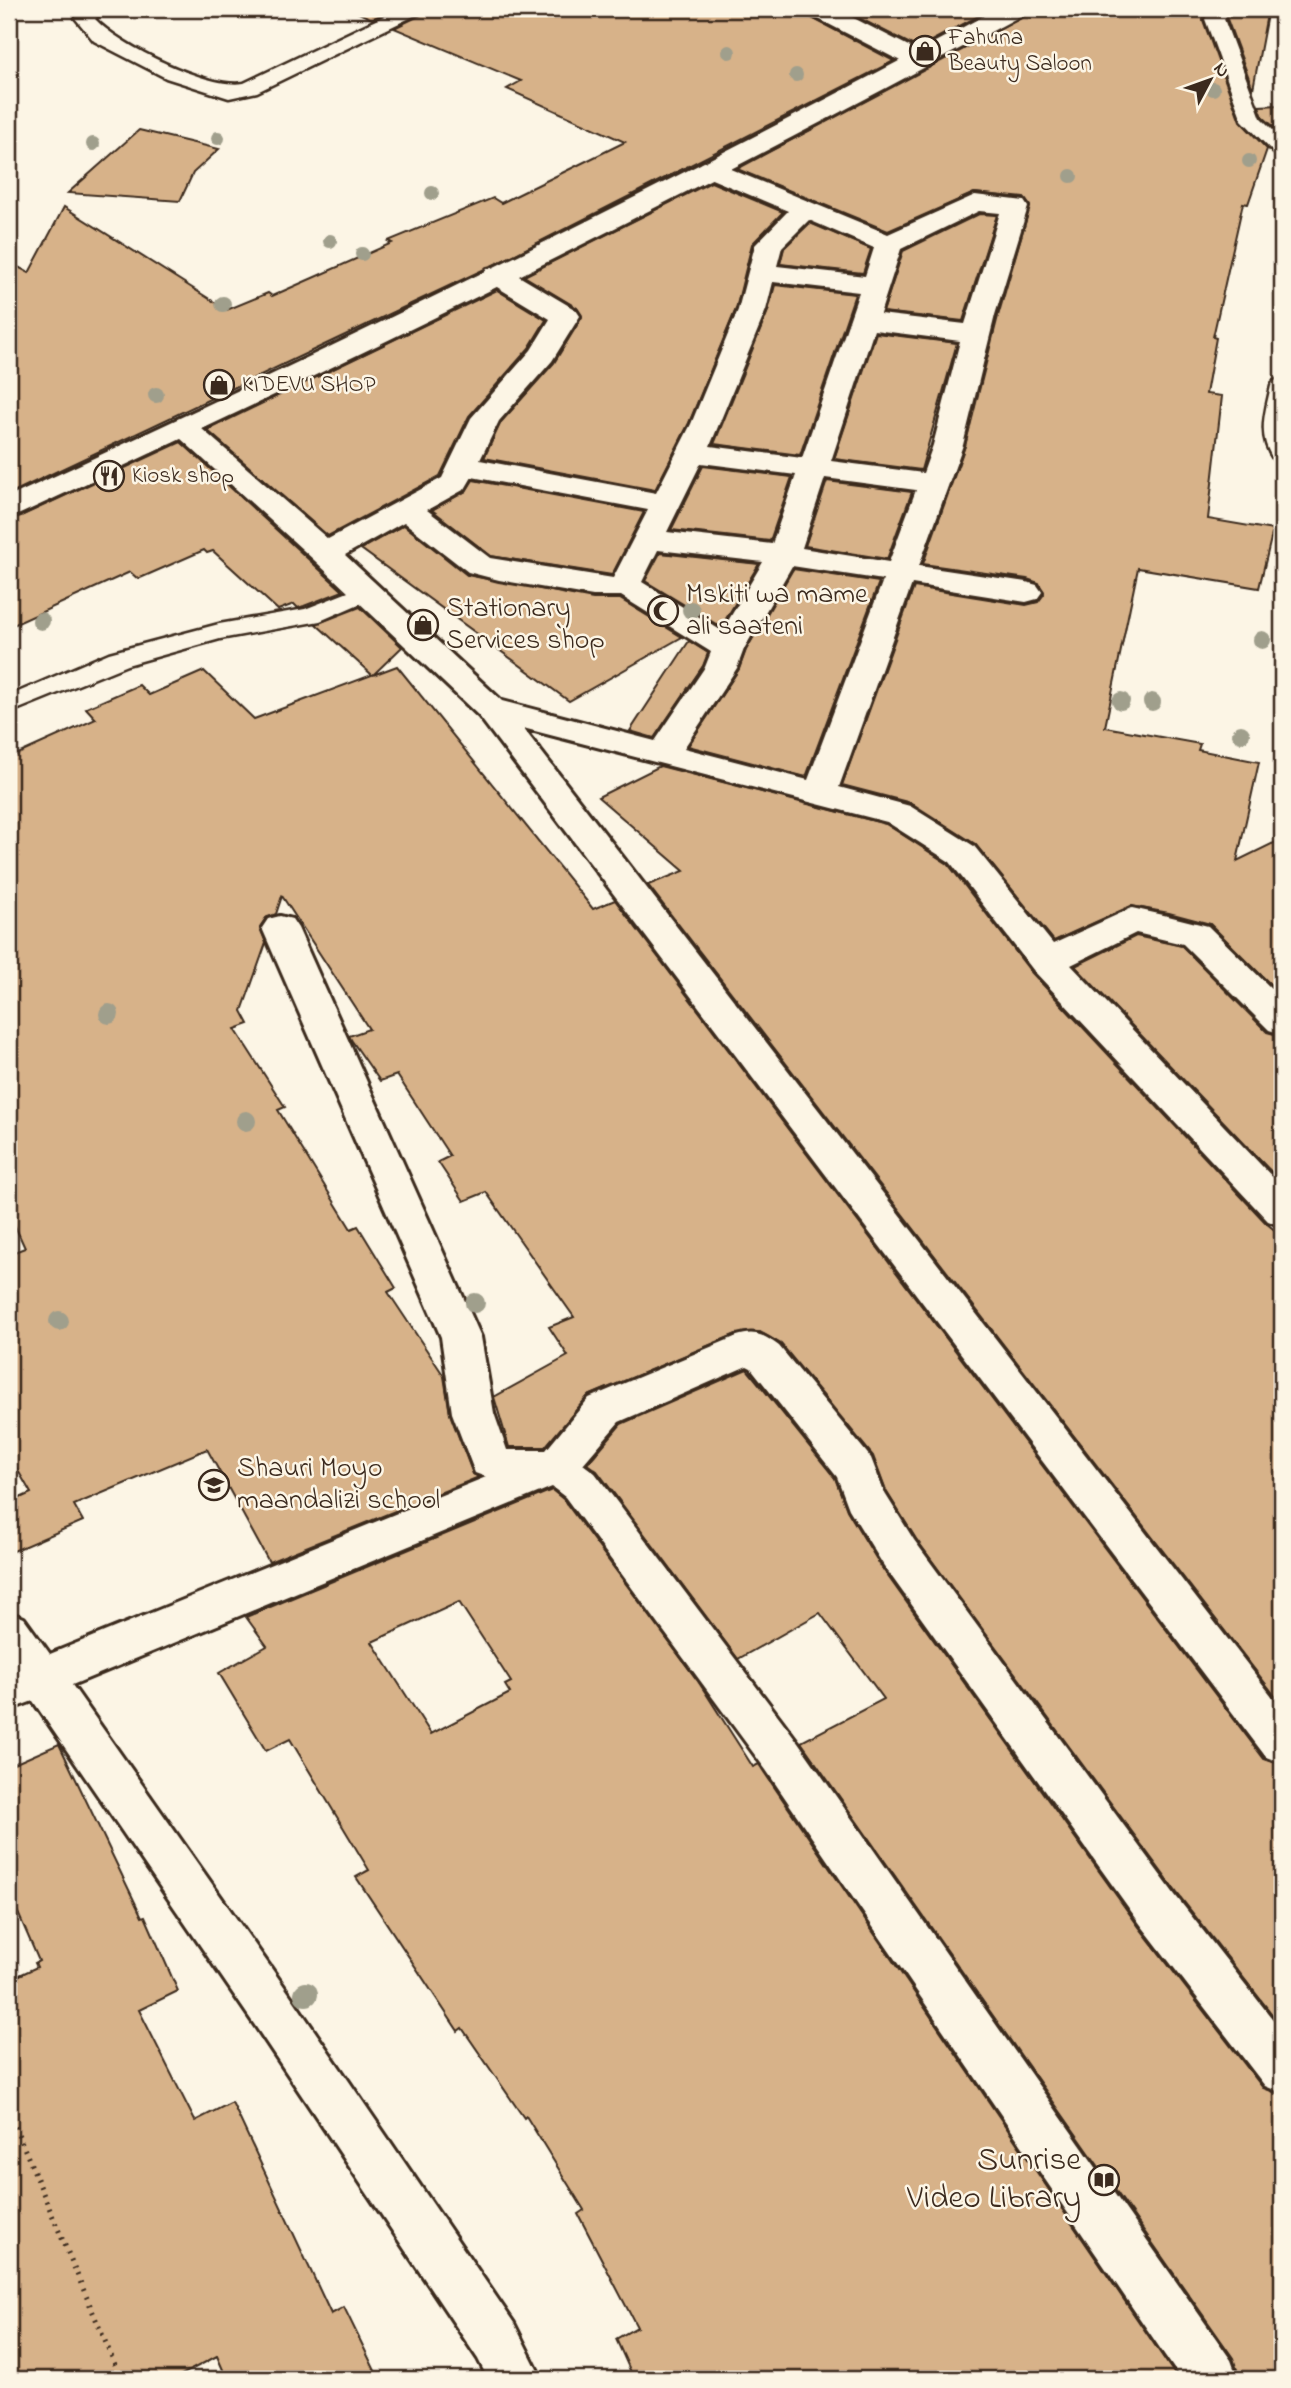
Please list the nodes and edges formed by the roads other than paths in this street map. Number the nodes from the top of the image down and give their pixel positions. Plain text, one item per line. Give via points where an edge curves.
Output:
1 (96, 9) edge
2 (412, 9) edge
3 (818, 9) edge
4 (1015, 9) edge
5 (1222, 9) edge
6 (919, 61) junction
7 (1282, 150) edge
8 (711, 169) junction
9 (806, 208) junction
10 (889, 244) junction
11 (764, 273) junction
12 (497, 275) junction
13 (875, 285) junction
14 (864, 320) junction
15 (976, 334) junction
16 (1282, 386) edge
17 (184, 428) junction
18 (691, 453) junction
19 (1282, 456) edge
20 (463, 466) junction
21 (814, 469) junction
22 (934, 483) junction
23 (665, 504) junction
24 (9, 508) edge
25 (406, 509) junction
26 (646, 539) junction
27 (325, 553) junction
28 (783, 555) junction
29 (902, 572) junction
30 (625, 585) junction
31 (366, 592) junction
32 (1026, 592) dead end
33 (728, 649) junction
34 (9, 705) edge
35 (491, 709) junction
36 (663, 754) junction
37 (819, 795) junction
38 (280, 929) dead end
39 (1047, 962) junction
40 (1282, 1021) edge
41 (1282, 1211) edge
42 (556, 1467) junction
43 (9, 1631) edge
44 (26, 1685) edge
45 (1282, 1743) edge
46 (1282, 2069) edge
47 (516, 2379) edge
48 (1212, 2379) edge

1 - 2 lane via 84,18 101,37 173,74 229,92 250,88
3 - 6 street
4 - 6 street
5 - 7 lane via 1214,19 1252,120
6 - 8 street
8 - 9 street
8 - 12 street
9 - 10 street
9 - 11 street via 769,245
10 - 13 street
10 - 15 street via 975,203 1015,207
11 - 13 street
11 - 18 street
12 - 17 street
12 - 20 street via 566,316 542,355 486,418
13 - 14 street
14 - 15 street
14 - 21 street
15 - 22 street
16 - 19 lane via 1273,431
17 - 24 street
17 - 27 street
18 - 21 street
18 - 23 street
20 - 23 street
20 - 25 street via 454,483
21 - 22 street
21 - 28 street
22 - 29 street
23 - 26 street
25 - 27 street
25 - 30 street via 479,565 493,570 596,587
26 - 28 street
26 - 30 street
27 - 31 street
28 - 29 street
28 - 33 street
29 - 32 street
29 - 37 street
30 - 33 street
31 - 34 lane via 311,616 219,632 118,659
31 - 35 street
33 - 36 street via 721,668
35 - 36 street
35 - 45 street
36 - 37 street
37 - 39 street via 898,814 962,854
38 - 42 street via 461,1337 473,1413 490,1461 505,1467
39 - 40 street via 1132,920 1168,928 1195,935
39 - 41 street
42 - 44 street
42 - 46 street via 604,1410 746,1348 758,1350 856,1470 864,1497 899,1553 1158,1910
42 - 48 street via 580,1485 782,1756
43 - 44 street
44 - 47 street via 481,2318

